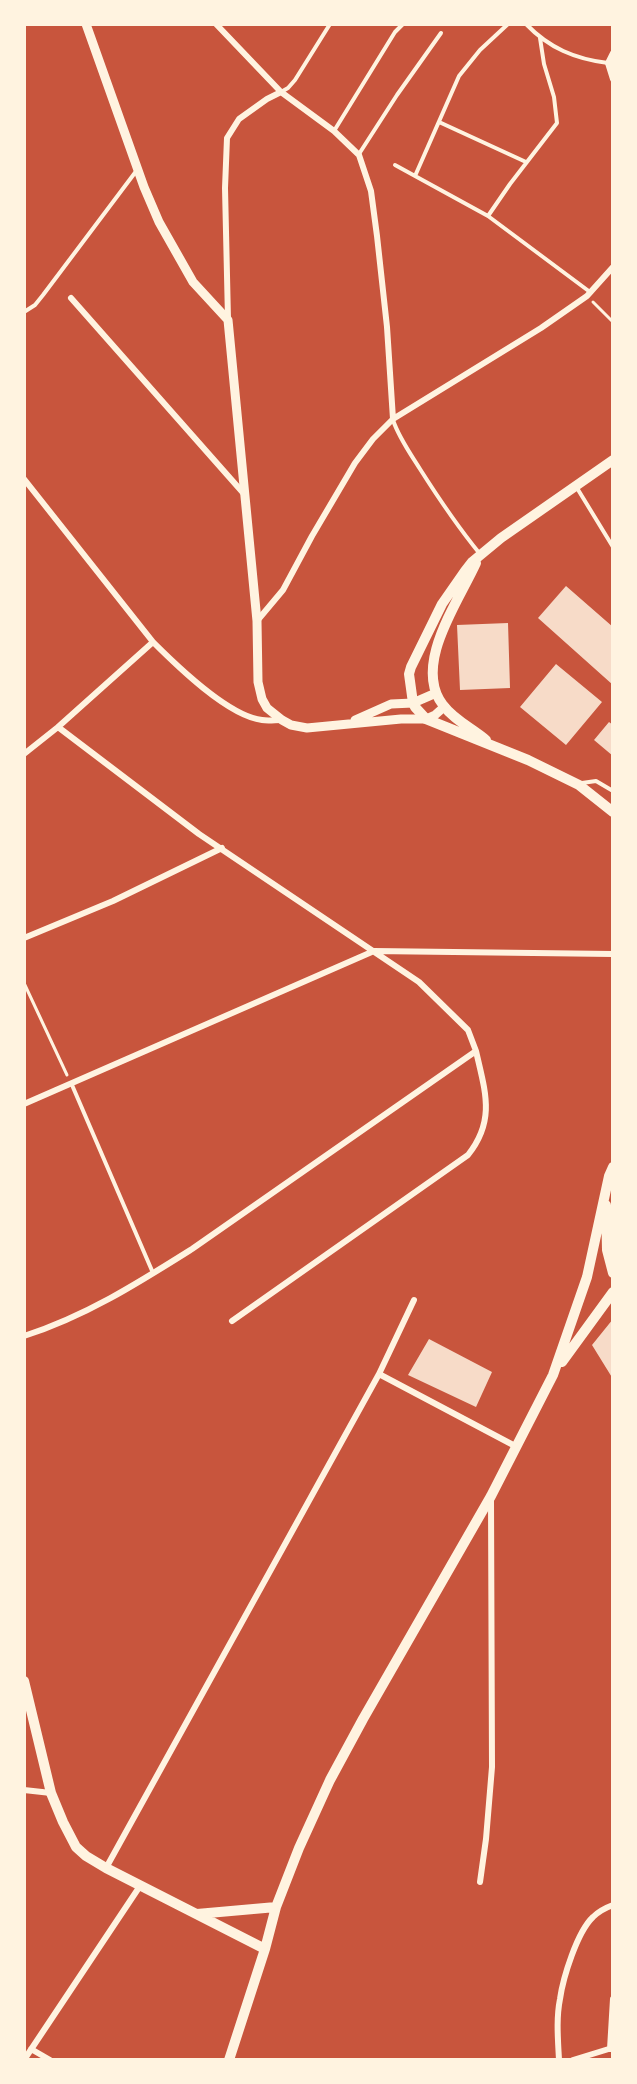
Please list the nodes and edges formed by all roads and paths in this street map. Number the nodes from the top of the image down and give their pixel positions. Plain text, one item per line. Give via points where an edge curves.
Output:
1 (86, 24) edge
2 (216, 24) edge
3 (330, 24) edge
4 (403, 24) edge
5 (508, 24) edge
6 (526, 24) edge
7 (441, 33) dead end
8 (540, 38) junction
9 (613, 53) edge
10 (608, 63) junction
11 (613, 79) edge
12 (281, 92) junction
13 (439, 122) junction
14 (334, 131) junction
15 (359, 155) junction
16 (526, 162) junction
17 (395, 165) dead end
18 (137, 169) junction
19 (415, 176) junction
20 (488, 216) junction
21 (613, 267) edge
22 (589, 294) junction
23 (71, 298) dead end
24 (24, 312) edge
25 (228, 320) junction
26 (613, 322) edge
27 (393, 419) junction
28 (613, 460) edge
29 (24, 479) edge
30 (575, 485) junction
31 (245, 495) junction
32 (613, 548) edge
33 (480, 555) junction
34 (257, 621) junction
35 (153, 642) junction
36 (436, 693) junction
37 (413, 703) junction
38 (444, 707) junction
39 (426, 719) junction
40 (282, 720) junction
41 (350, 723) junction
42 (58, 727) junction
43 (493, 745) junction
44 (24, 754) edge
45 (579, 785) junction
46 (613, 791) edge
47 (613, 812) edge
48 (222, 848) junction
49 (24, 938) edge
50 (374, 951) junction
51 (613, 954) edge
52 (24, 983) edge
53 (476, 1051) junction
54 (72, 1085) junction
55 (24, 1104) edge
56 (613, 1167) edge
57 (606, 1190) junction
58 (613, 1273) edge
59 (153, 1274) junction
60 (613, 1292) edge
61 (414, 1300) dead end
62 (232, 1322) dead end
63 (24, 1336) edge
64 (379, 1374) junction
65 (553, 1375) junction
66 (517, 1447) junction
67 (491, 1496) junction
68 (24, 1684) edge
69 (24, 1790) edge
70 (51, 1793) junction
71 (106, 1868) junction
72 (480, 1882) dead end
73 (140, 1886) junction
74 (613, 1905) edge
75 (276, 1907) junction
76 (197, 1914) junction
77 (265, 1949) junction
78 (613, 1999) edge
79 (31, 2049) junction
80 (611, 2049) edge
81 (24, 2060) edge
82 (50, 2060) edge
83 (229, 2060) edge
84 (559, 2060) edge
85 (573, 2060) edge

1 - 18 street
2 - 12 street
3 - 12 lane via 295,80
4 - 14 lane
5 - 13 lane via 459,76
6 - 8 lane
7 - 15 lane
8 - 10 lane via 573,56
8 - 16 lane via 557,123
9 - 10 street
10 - 11 street
12 - 14 street
12 - 25 street via 239,119 227,138
13 - 16 lane
13 - 19 lane
14 - 15 street
15 - 27 street via 371,191 377,236
16 - 20 lane
17 - 19 lane
18 - 24 lane via 43,295
18 - 25 street via 159,222 193,282
19 - 20 lane
20 - 22 lane
21 - 22 street
22 - 26 path
22 - 27 street
23 - 31 street
25 - 31 street
27 - 33 lane via 411,456
27 - 34 street via 355,463 283,590
28 - 30 main road
29 - 35 street
30 - 32 lane
30 - 33 main road
31 - 34 street
33 - 36 main road via 437,648 433,670
33 - 37 main road via 442,604 418,649 409,674
34 - 40 street via 260,690 267,708
35 - 40 street via 230,707 263,721
35 - 42 street
36 - 37 street
36 - 38 main road
37 - 39 main road
37 - 41 street via 391,704
38 - 39 street
38 - 43 main road
39 - 41 street
39 - 43 main road
40 - 41 street via 315,729
42 - 44 street
42 - 48 street
43 - 45 main road
45 - 46 lane via 596,781
45 - 47 main road
48 - 49 street via 113,901
48 - 50 street
50 - 51 street
50 - 53 street via 419,982 457,1017 468,1030
50 - 54 street
52 - 54 path
53 - 59 street
53 - 62 street via 486,1116 478,1142 468,1155
54 - 55 street
54 - 59 lane
56 - 57 main road
57 - 58 main road via 607,1250
57 - 65 main road via 587,1277
59 - 63 street via 93,1309
60 - 65 main road
61 - 64 street
64 - 66 street
64 - 71 street
65 - 66 main road
66 - 67 main road
67 - 72 street via 492,1767
67 - 75 main road via 330,1780
68 - 70 main road
69 - 70 street
70 - 71 main road via 76,1846
71 - 73 main road
73 - 76 main road
73 - 79 street
74 - 84 street via 591,1918 564,1980 557,2024
75 - 76 main road
75 - 77 main road
76 - 77 main road
77 - 83 main road
78 - 80 street
79 - 81 street
79 - 82 street
80 - 85 street

